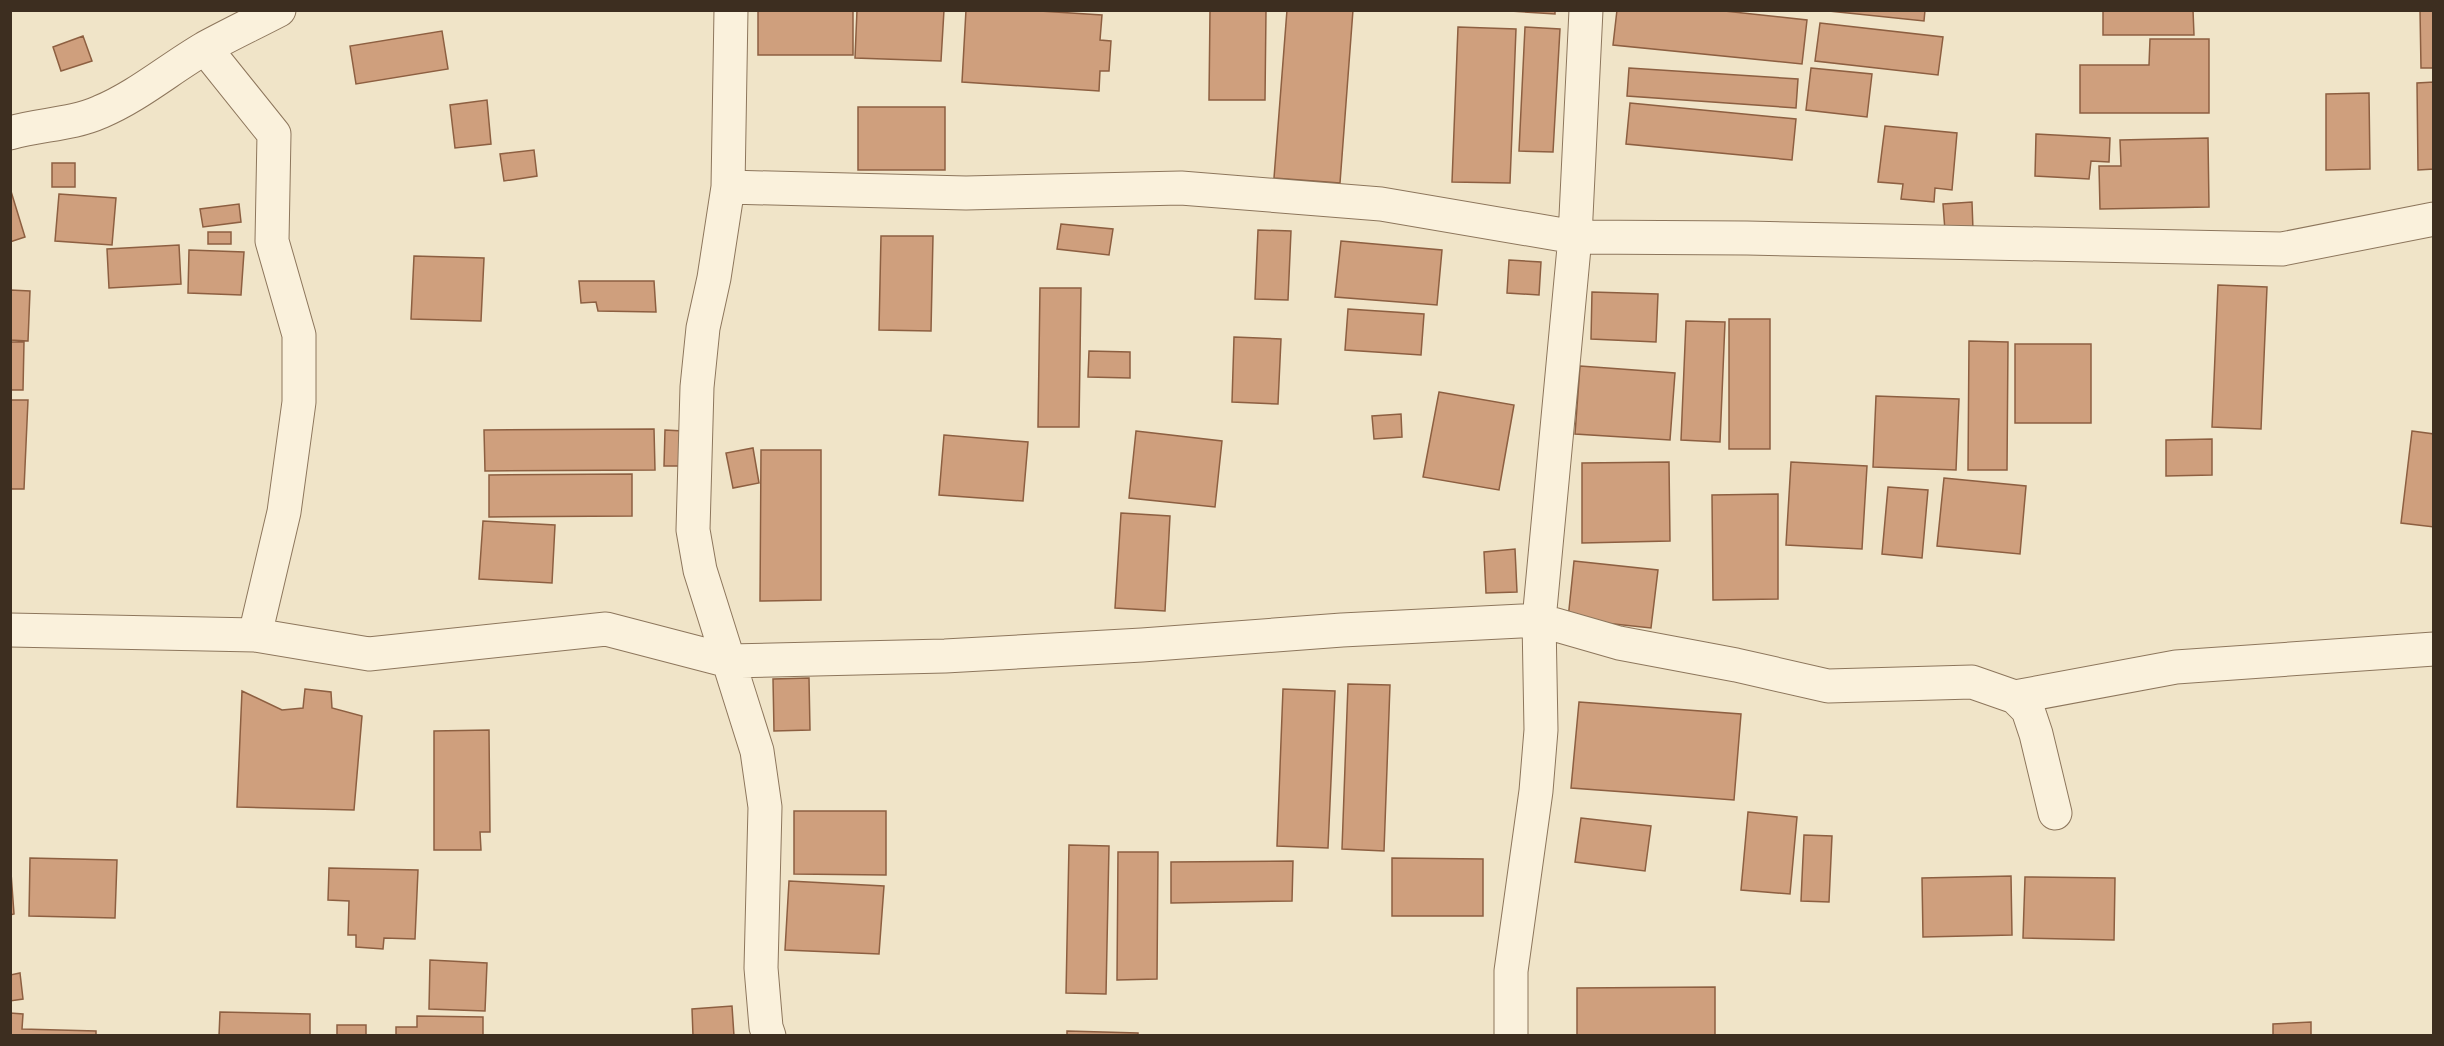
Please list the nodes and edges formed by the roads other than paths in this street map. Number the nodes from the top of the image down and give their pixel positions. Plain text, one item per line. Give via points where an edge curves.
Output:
1 (279, 10) edge
2 (731, 10) edge
3 (1586, 10) edge
4 (205, 48) junction
5 (10, 133) edge
6 (728, 187) junction
7 (2433, 219) edge
8 (1575, 237) junction
9 (1539, 620) junction
10 (10, 630) edge
11 (255, 634) junction
12 (2433, 649) edge
13 (729, 661) junction
14 (2015, 697) junction
15 (2055, 813) dead end
16 (769, 1035) edge
17 (1511, 1035) edge

1 - 4 street
2 - 6 street
3 - 8 street
4 - 5 street via 131,98 97,113
4 - 11 street via 274,134 272,241 299,335 299,402 285,501
6 - 8 street via 966,193 1180,188 1381,204
6 - 13 street via 703,328 697,387 693,530 700,570
7 - 8 street via 2282,249
8 - 9 street
9 - 13 street via 945,656
9 - 14 street via 1619,642 1828,686 1972,682
9 - 17 street via 1541,730 1511,971
10 - 11 street
11 - 13 street via 369,654 606,629
12 - 14 street via 2176,667
13 - 16 street via 757,751 765,807 761,968
14 - 15 street via 2028,710

